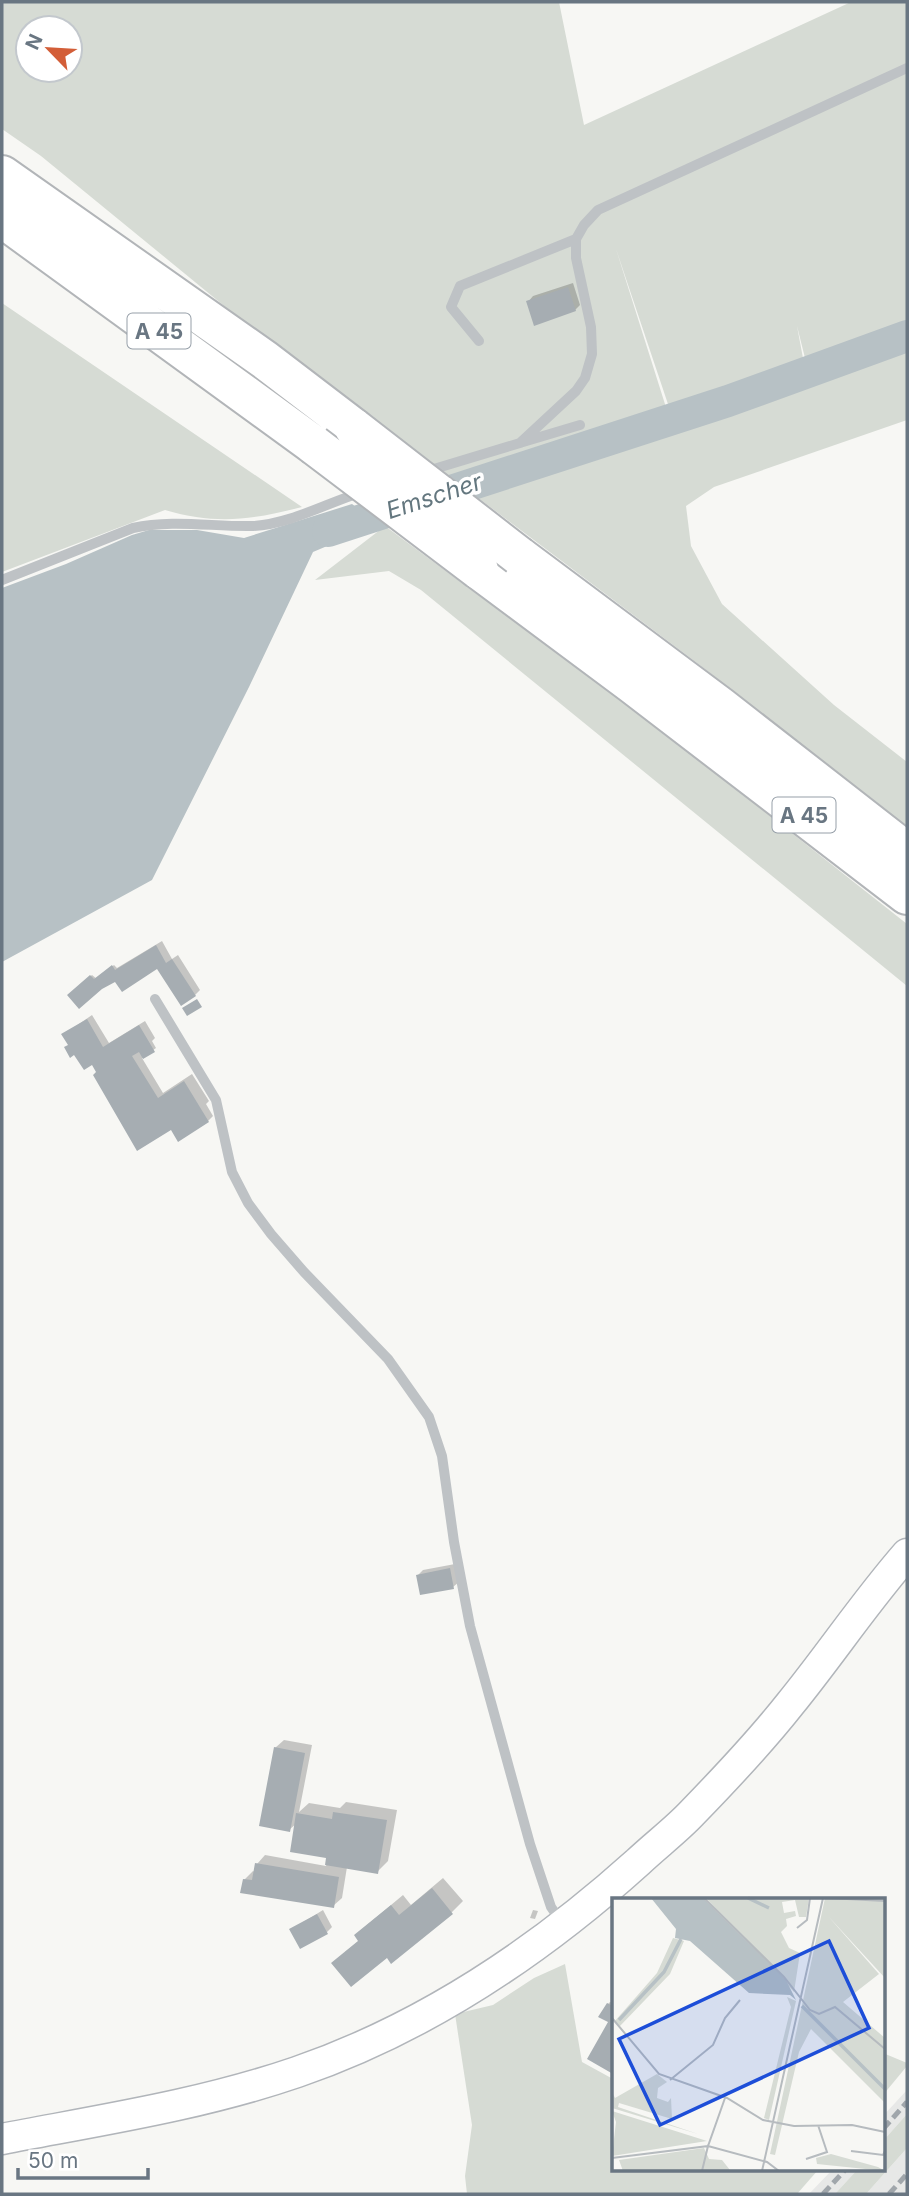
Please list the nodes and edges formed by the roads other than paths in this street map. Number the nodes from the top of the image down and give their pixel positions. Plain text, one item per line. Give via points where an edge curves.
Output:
1 (907, 68) edge
2 (2, 175) edge
3 (2, 218) edge
4 (576, 239) junction
5 (479, 341) dead end
6 (580, 425) dead end
7 (520, 443) junction
8 (401, 480) dead end
9 (388, 484) dead end
10 (2, 580) edge
11 (643, 670) junction
12 (710, 721) junction
13 (907, 852) edge
14 (907, 895) edge
15 (155, 999) dead end
16 (907, 1554) edge
17 (563, 1924) junction
18 (2, 2139) edge

1 - 4 lane via 598,210
2 - 11 highway, A 45, bridge via 265,360 519,555
3 - 11 highway, A 45, bridge via 479,570
4 - 5 lane via 460,286 451,306
4 - 7 lane via 592,354 576,391
6 - 7 lane
7 - 8 lane
9 - 10 lane via 255,526 156,523 134,528
11 - 12 highway, A 45
12 - 13 highway, A 45
12 - 14 highway, A 45
15 - 17 lane via 216,1100 232,1172 248,1203 304,1272 388,1359 429,1417 442,1456 470,1626 530,1844 551,1907
16 - 17 main road via 789,1706 690,1815
17 - 18 main road via 436,2010 297,2072 135,2114

